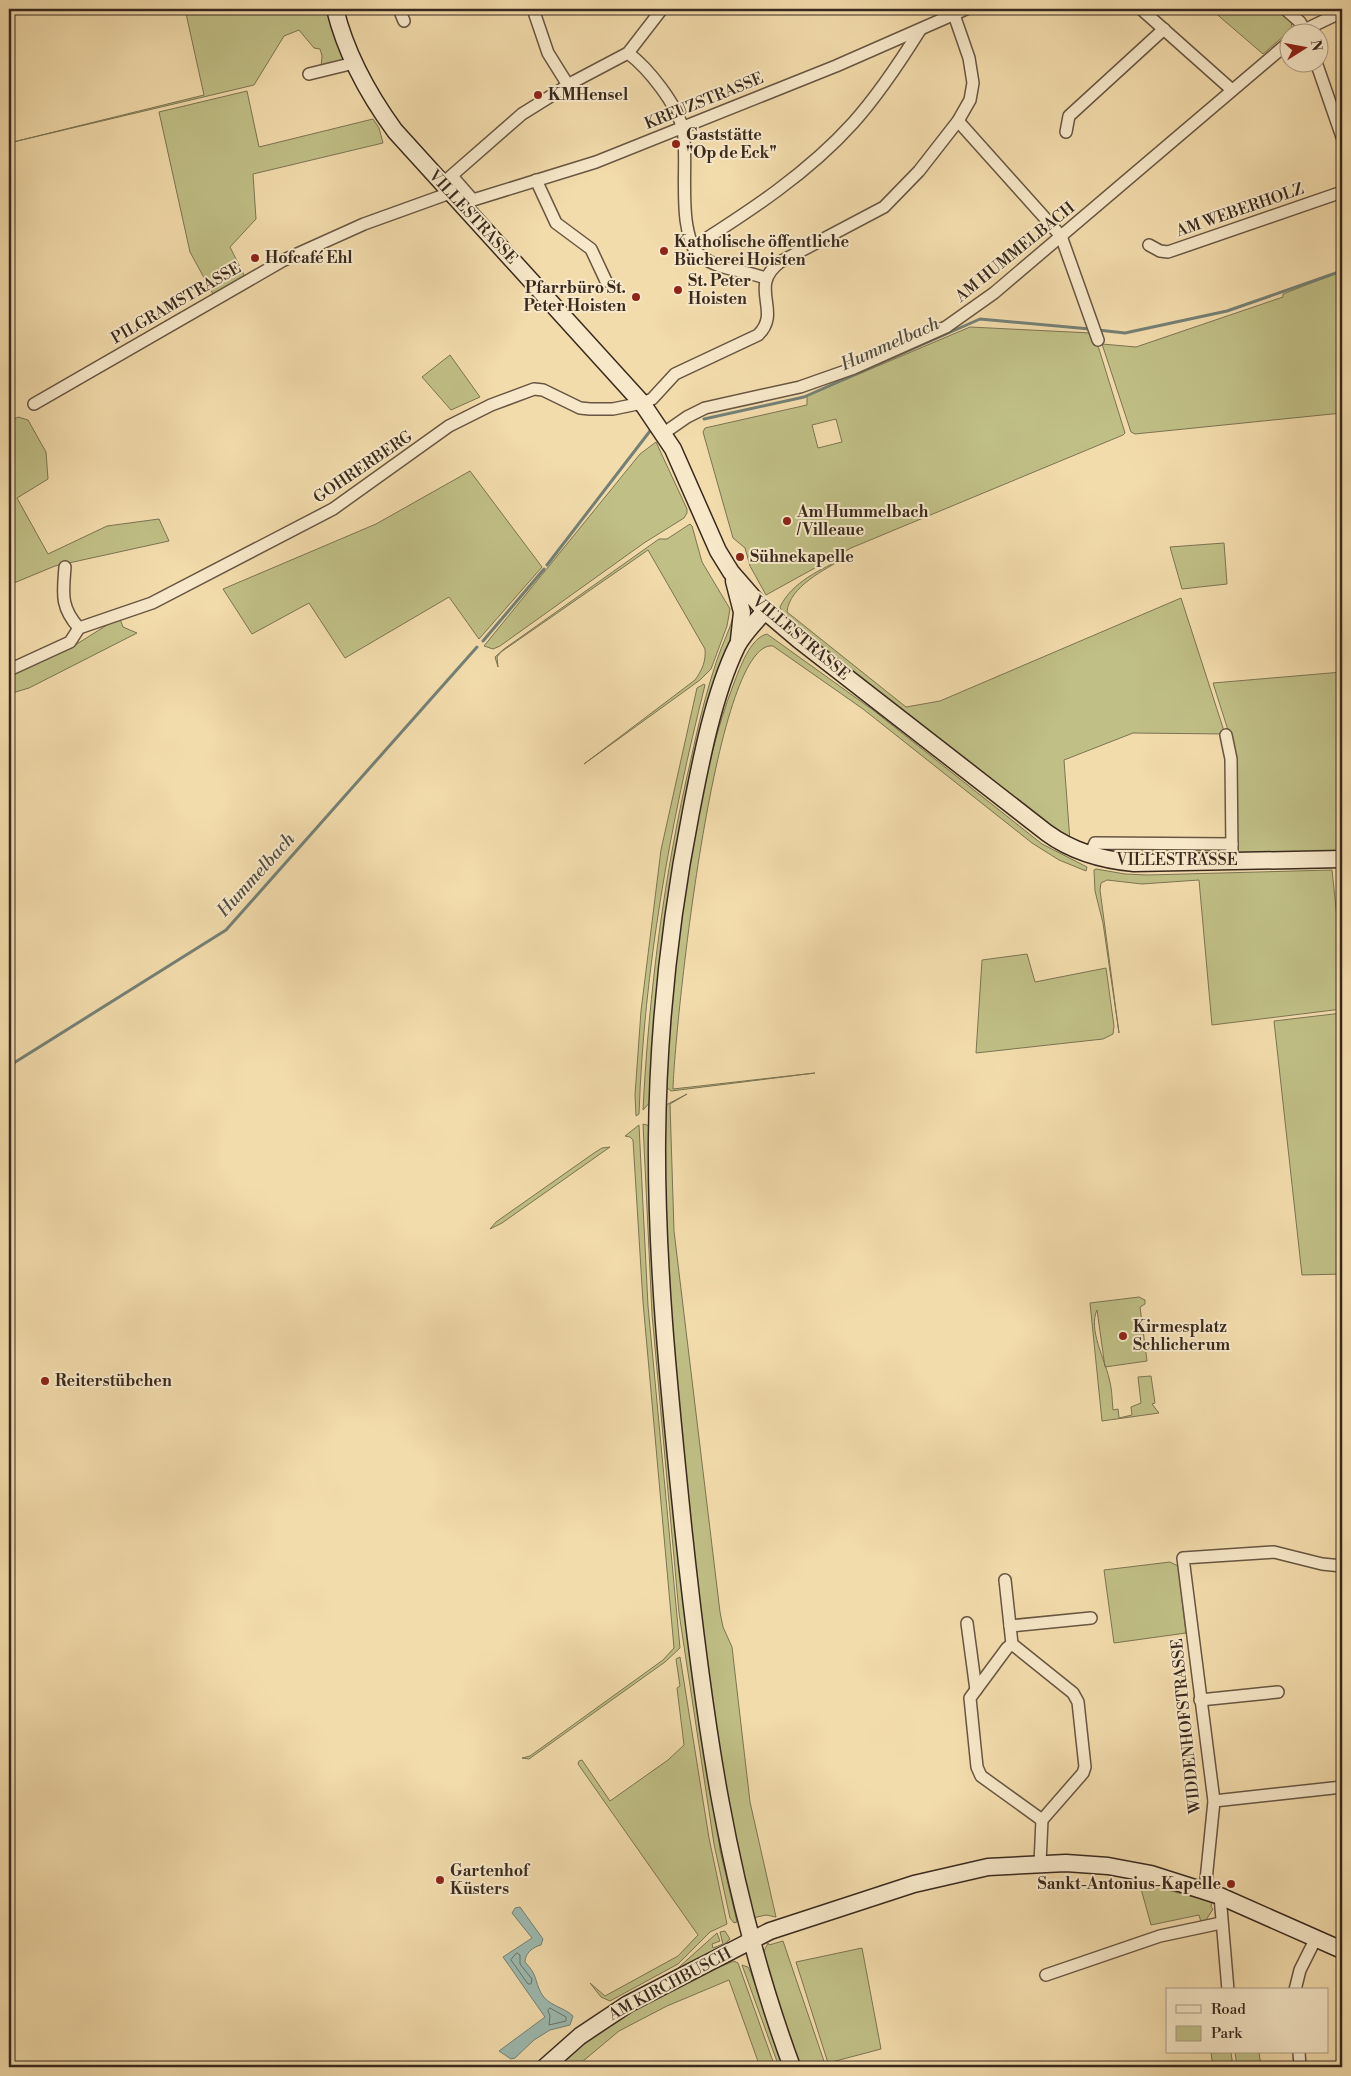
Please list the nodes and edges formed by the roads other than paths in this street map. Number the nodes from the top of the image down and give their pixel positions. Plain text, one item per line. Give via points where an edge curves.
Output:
1 (335, 9) edge
2 (400, 9) edge
3 (533, 9) edge
4 (662, 9) edge
5 (966, 9) edge
6 (1141, 9) edge
7 (1285, 9) edge
8 (953, 11) edge
9 (1342, 12) edge
10 (404, 21) dead end
11 (1296, 22) edge
12 (1322, 22) edge
13 (920, 29) junction
14 (1164, 29) junction
15 (1278, 51) edge
16 (628, 53) junction
17 (354, 63) junction
18 (1319, 72) edge
19 (309, 74) dead end
20 (568, 84) junction
21 (1232, 90) junction
22 (958, 121) junction
23 (682, 128) junction
24 (1066, 132) dead end
25 (1342, 137) edge
26 (536, 180) junction
27 (448, 184) junction
28 (1342, 192) edge
29 (469, 204) junction
30 (1061, 236) junction
31 (1149, 245) dead end
32 (693, 247) junction
33 (766, 278) junction
34 (606, 281) dead end
35 (1098, 340) dead end
36 (642, 403) junction
37 (34, 404) dead end
38 (664, 433) junction
39 (65, 567) dead end
40 (731, 572) junction
41 (765, 611) junction
42 (79, 628) junction
43 (738, 643) junction
44 (9, 670) edge
45 (1226, 735) dead end
46 (1232, 844) junction
47 (1090, 855) junction
48 (1342, 860) edge
49 (1232, 861) junction
50 (1342, 1566) edge
51 (1006, 1580) dead end
52 (1091, 1618) dead end
53 (967, 1623) dead end
54 (1010, 1626) junction
55 (1012, 1644) junction
56 (976, 1690) junction
57 (1278, 1692) dead end
58 (1200, 1700) junction
59 (1342, 1787) edge
60 (1214, 1801) junction
61 (1042, 1820) junction
62 (1040, 1863) junction
63 (1212, 1893) junction
64 (1221, 1923) junction
65 (1316, 1938) junction
66 (751, 1942) junction
67 (1342, 1950) edge
68 (1046, 1975) dead end
69 (1228, 1988) edge
70 (1296, 1988) edge
71 (1299, 2054) edge
72 (544, 2067) edge
73 (792, 2067) edge
74 (1300, 2067) edge

1 - 17 main road, VILLESTRASSE
2 - 10 street
3 - 20 street via 548,53
4 - 16 street
5 - 8 street, KREUZSTRASSE
6 - 14 street
7 - 11 street
8 - 13 street, KREUZSTRASSE
8 - 22 street via 969,58 973,83 970,100
9 - 12 street
13 - 23 street, KREUZSTRASSE
13 - 32 street via 873,99 810,165 750,211
14 - 21 street
14 - 24 street via 1068,116
15 - 21 street, AM HUMMELBACH
16 - 20 street
16 - 23 street via 646,68
17 - 19 street
17 - 27 main road, VILLESTRASSE via 380,110 413,152
18 - 25 street
20 - 27 street via 522,114
21 - 30 street, AM HUMMELBACH
22 - 30 street
22 - 33 street via 919,172 884,208 780,262
23 - 26 street, KREUZSTRASSE via 596,162
23 - 32 street via 684,202
26 - 29 street, KREUZSTRASSE
26 - 34 street via 556,223 591,248
27 - 29 main road, VILLESTRASSE
27 - 37 street, PILGRAMSTRASSE via 284,260
28 - 31 street, AM WEBERHOLZ via 1168,252
29 - 36 main road, VILLESTRASSE
30 - 35 street
30 - 38 street, AM HUMMELBACH via 994,293 933,333 813,384 705,408
32 - 33 street via 701,257 714,264
33 - 36 street via 768,316 762,332 675,374 652,399
36 - 38 main road, VILLESTRASSE
36 - 42 street, GOHRERBERG via 590,409 580,408 538,389 512,396 449,426 333,509 152,603
38 - 40 main road, VILLESTRASSE via 718,551
39 - 42 street via 62,600
40 - 41 main road, VILLESTRASSE
40 - 43 main road via 742,612
41 - 43 main road
41 - 47 main road, VILLESTRASSE via 1047,833
42 - 44 street, GOHRERBERG via 70,642
43 - 66 main road via 705,748 678,881 660,1047 657,1167 668,1370 696,1640 720,1805
45 - 46 street via 1231,759
46 - 47 street via 1095,843
46 - 49 street
47 - 49 main road, VILLESTRASSE via 1134,863
48 - 49 main road, VILLESTRASSE
50 - 58 street, WIDDENHOFSTRASSE via 1274,1552 1183,1558
51 - 54 street
52 - 54 street
53 - 56 street
54 - 55 street
55 - 56 street
55 - 61 street via 1078,1699 1085,1770
56 - 61 street via 970,1704 979,1773
57 - 58 street
58 - 60 street, WIDDENHOFSTRASSE
59 - 60 street
60 - 63 street, WIDDENHOFSTRASSE
61 - 62 street
62 - 63 main road, AM KIRCHBUSCH via 1125,1868
62 - 66 main road, AM KIRCHBUSCH via 944,1875 786,1925
63 - 64 street, WIDDENHOFSTRASSE
63 - 65 main road, AM KIRCHBUSCH
64 - 68 street via 1160,1936
64 - 69 street, WIDDENHOFSTRASSE
65 - 67 main road, AM KIRCHBUSCH
65 - 70 street via 1300,1970
66 - 72 main road, AM KIRCHBUSCH via 628,2004 580,2036
66 - 73 main road
71 - 74 street

